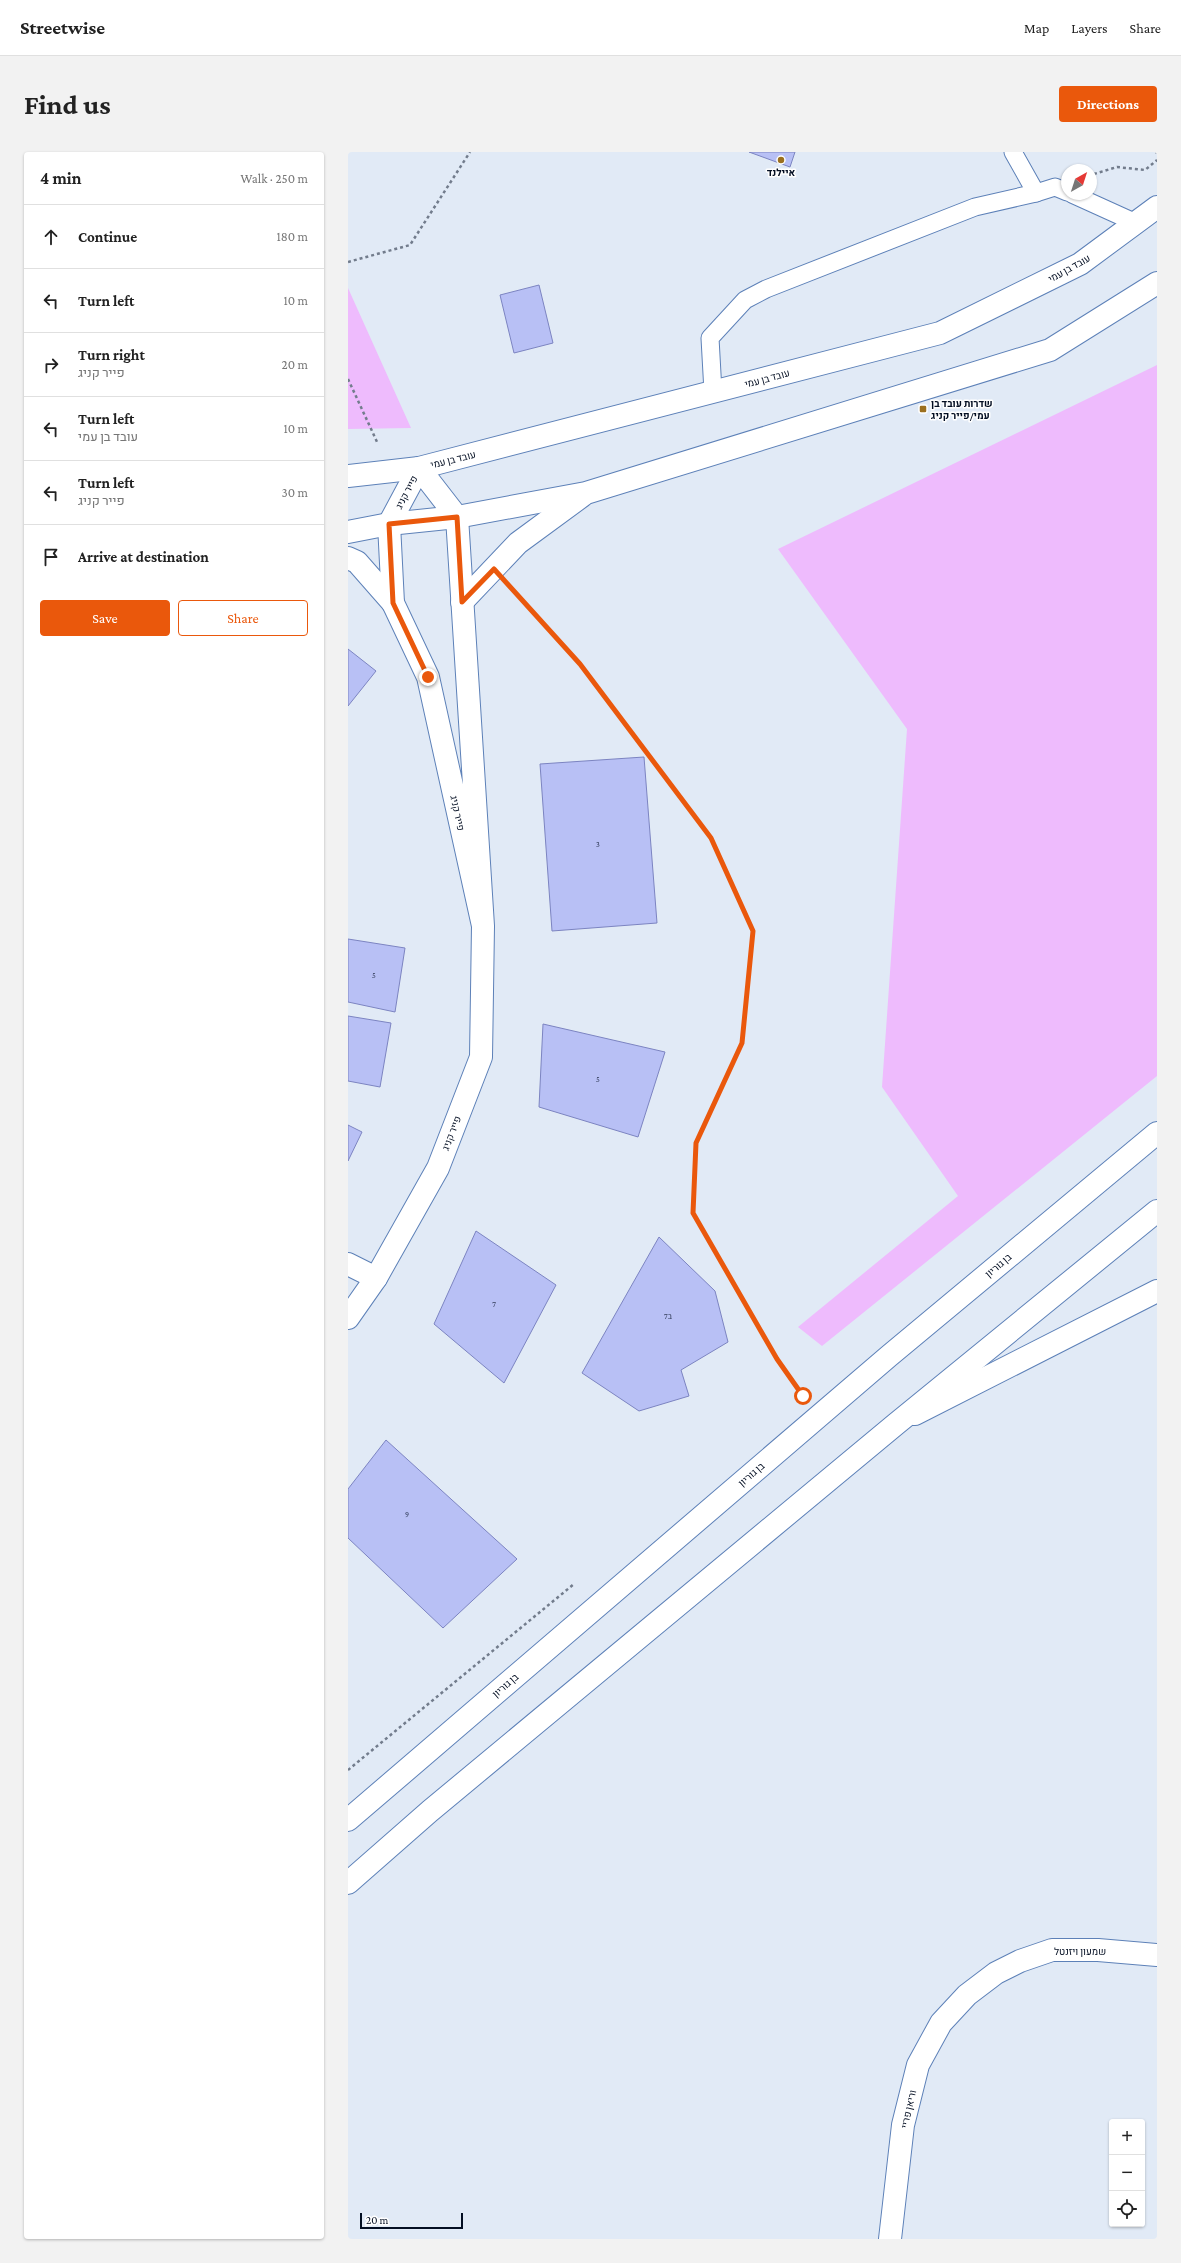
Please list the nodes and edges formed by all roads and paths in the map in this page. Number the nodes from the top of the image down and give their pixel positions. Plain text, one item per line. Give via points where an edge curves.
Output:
1 (470, 152) edge
2 (1013, 152) edge
3 (1157, 160) edge
4 (1097, 173) edge
5 (1061, 189) edge
6 (1036, 193) junction
7 (1085, 200) edge
8 (1157, 207) edge
9 (1136, 223) junction
10 (348, 262) edge
11 (1157, 282) edge
12 (348, 379) edge
13 (713, 392) junction
14 (419, 468) junction
15 (389, 470) junction
16 (348, 476) edge
17 (586, 493) junction
18 (457, 517) junction
19 (389, 524) junction
20 (348, 532) edge
21 (348, 558) edge
22 (494, 569) junction
23 (462, 602) junction
24 (393, 603) junction
25 (482, 926) junction
26 (1157, 1133) edge
27 (1157, 1211) edge
28 (348, 1264) edge
29 (376, 1278) junction
30 (1157, 1291) edge
31 (348, 1318) edge
32 (803, 1396) dead end
33 (896, 1424) junction
34 (348, 1820) edge
35 (348, 1883) edge
36 (1157, 1955) edge
37 (968, 1995) joint
38 (890, 2239) edge

1 - 10 path via 410,245
2 - 6 lane
3 - 4 path via 1145,170 1117,167
5 - 6 lane via 1055,186
6 - 13 lane via 975,206 766,289 745,300 710,338
7 - 9 lane
8 - 9 street, עובד בן עמי
9 - 13 street, עובד בן עמי via 1080,264 940,332
11 - 17 street via 1050,350
12 - 15 path
13 - 14 street, עובד בן עמי
14 - 15 street, עובד בן עמי
14 - 18 street, פייר קניג
14 - 19 street, פייר קניג
15 - 16 street, עובד בן עמי
17 - 18 street
17 - 22 street via 518,543
18 - 19 street
18 - 23 street, פייר קניג
19 - 20 street
19 - 24 street, פייר קניג
21 - 24 street via 357,562
22 - 23 street
22 - 32 path via 580,664 711,838 753,931 742,1043 696,1143 693,1213 777,1359
23 - 25 street, פייר קניג
24 - 25 street, פייר קניג via 428,677
25 - 29 street, פייר קניג via 481,1057 438,1168
26 - 34 street, בן גוריון via 889,1356
27 - 33 street
28 - 29 street
29 - 31 street, פייר קניג
30 - 33 street
33 - 35 street via 430,1811
36 - 37 street, שמעון ויזנטל via 1098,1950 1052,1950 1020,1960 996,1973
37 - 38 street, וריאן פריי via 941,2023 918,2065 903,2125

